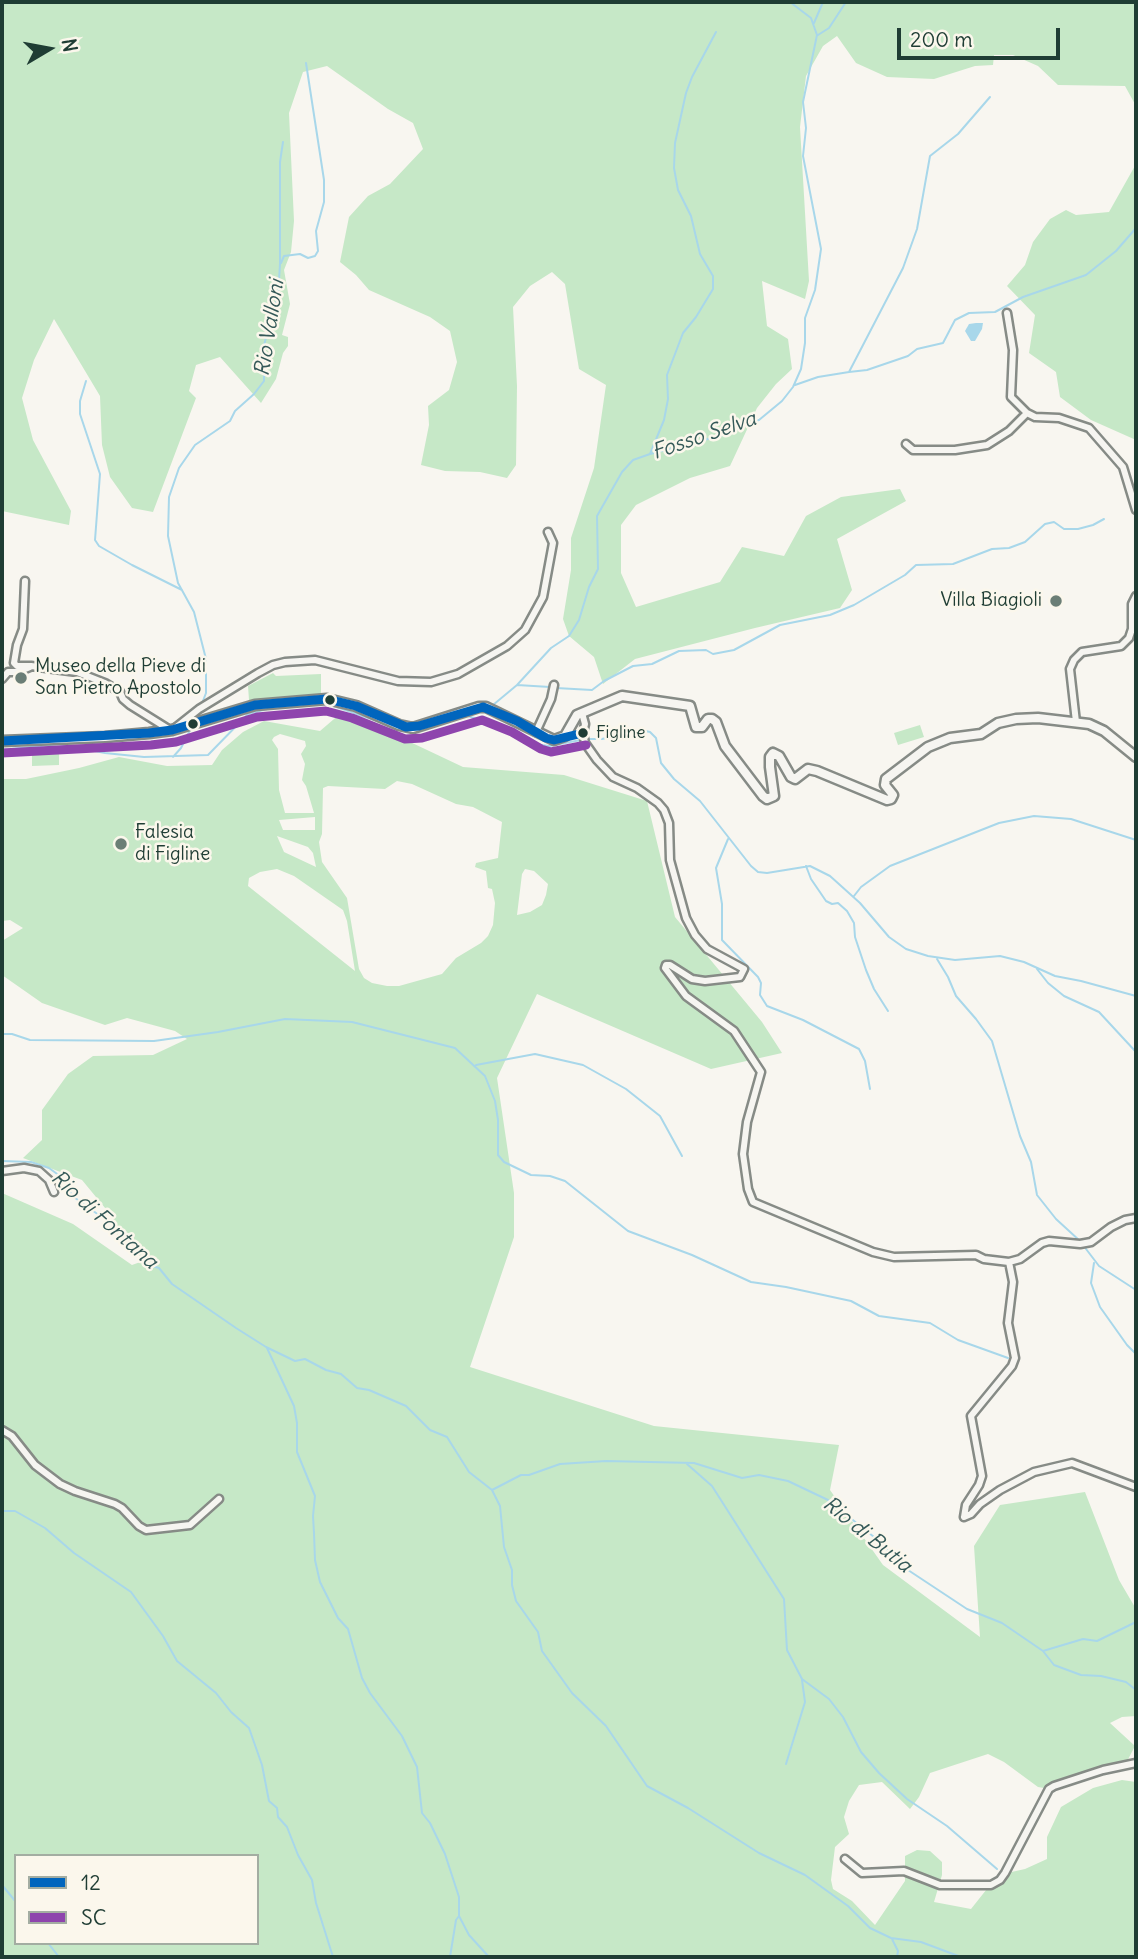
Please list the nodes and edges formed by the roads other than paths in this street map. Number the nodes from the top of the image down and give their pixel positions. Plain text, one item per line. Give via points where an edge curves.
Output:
1 (1007, 313) dead end
2 (1027, 413) junction
3 (906, 444) dead end
4 (1136, 510) edge
5 (548, 532) dead end
6 (25, 581) dead end
7 (1136, 596) edge
8 (1134, 630) edge
9 (31, 666) junction
10 (2, 679) edge
11 (553, 692) dead end
12 (582, 713) junction
13 (1076, 722) junction
14 (171, 730) junction
15 (536, 732) junction
16 (565, 736) junction
17 (583, 737) junction
18 (2, 741) edge
19 (1136, 757) edge
20 (2, 1171) edge
21 (54, 1192) dead end
22 (1136, 1218) edge
23 (1009, 1262) junction
24 (2, 1430) edge
25 (1136, 1487) edge
26 (219, 1499) dead end
27 (1136, 1763) edge
28 (845, 1859) dead end

1 - 2 street via 1013,350 1011,397
2 - 3 street via 987,445 913,450
2 - 4 street via 1089,428 1123,467
5 - 14 street via 553,543 543,597 526,630 458,674 431,682 398,681 302,660 273,665
6 - 9 street via 23,629 14,663
7 - 8 street via 1132,604
8 - 13 street via 1121,646 1082,652 1074,660 1070,669
9 - 10 street via 8,672
9 - 14 street via 77,672 105,683
11 - 15 street
12 - 13 street via 622,696 690,706 696,727 708,719 716,722 725,746 767,799 774,796 773,753 794,779 808,769 817,771 887,800 893,795 886,779 939,741 981,734 1007,720
12 - 16 street
12 - 17 street
13 - 19 street via 1097,727
14 - 15 street via 255,705 327,699 413,728 486,707
14 - 18 street
15 - 16 street via 554,740
16 - 17 street
17 - 23 street via 613,777 637,788 663,810 669,823 670,860 695,936 707,949 744,969 740,977 705,981 692,979 670,965 665,968 686,996 734,1031 761,1072 743,1154 753,1202 894,1257 976,1255
20 - 21 street via 39,1171
22 - 23 street via 1087,1244 1049,1241
23 - 25 street via 1013,1282 1008,1323 1015,1358 971,1416 982,1476 964,1517 1034,1472 1072,1463
24 - 26 street via 60,1484 115,1504 146,1530 190,1525
27 - 28 street via 1049,1789 1005,1873 990,1885 940,1885 904,1871 862,1873

